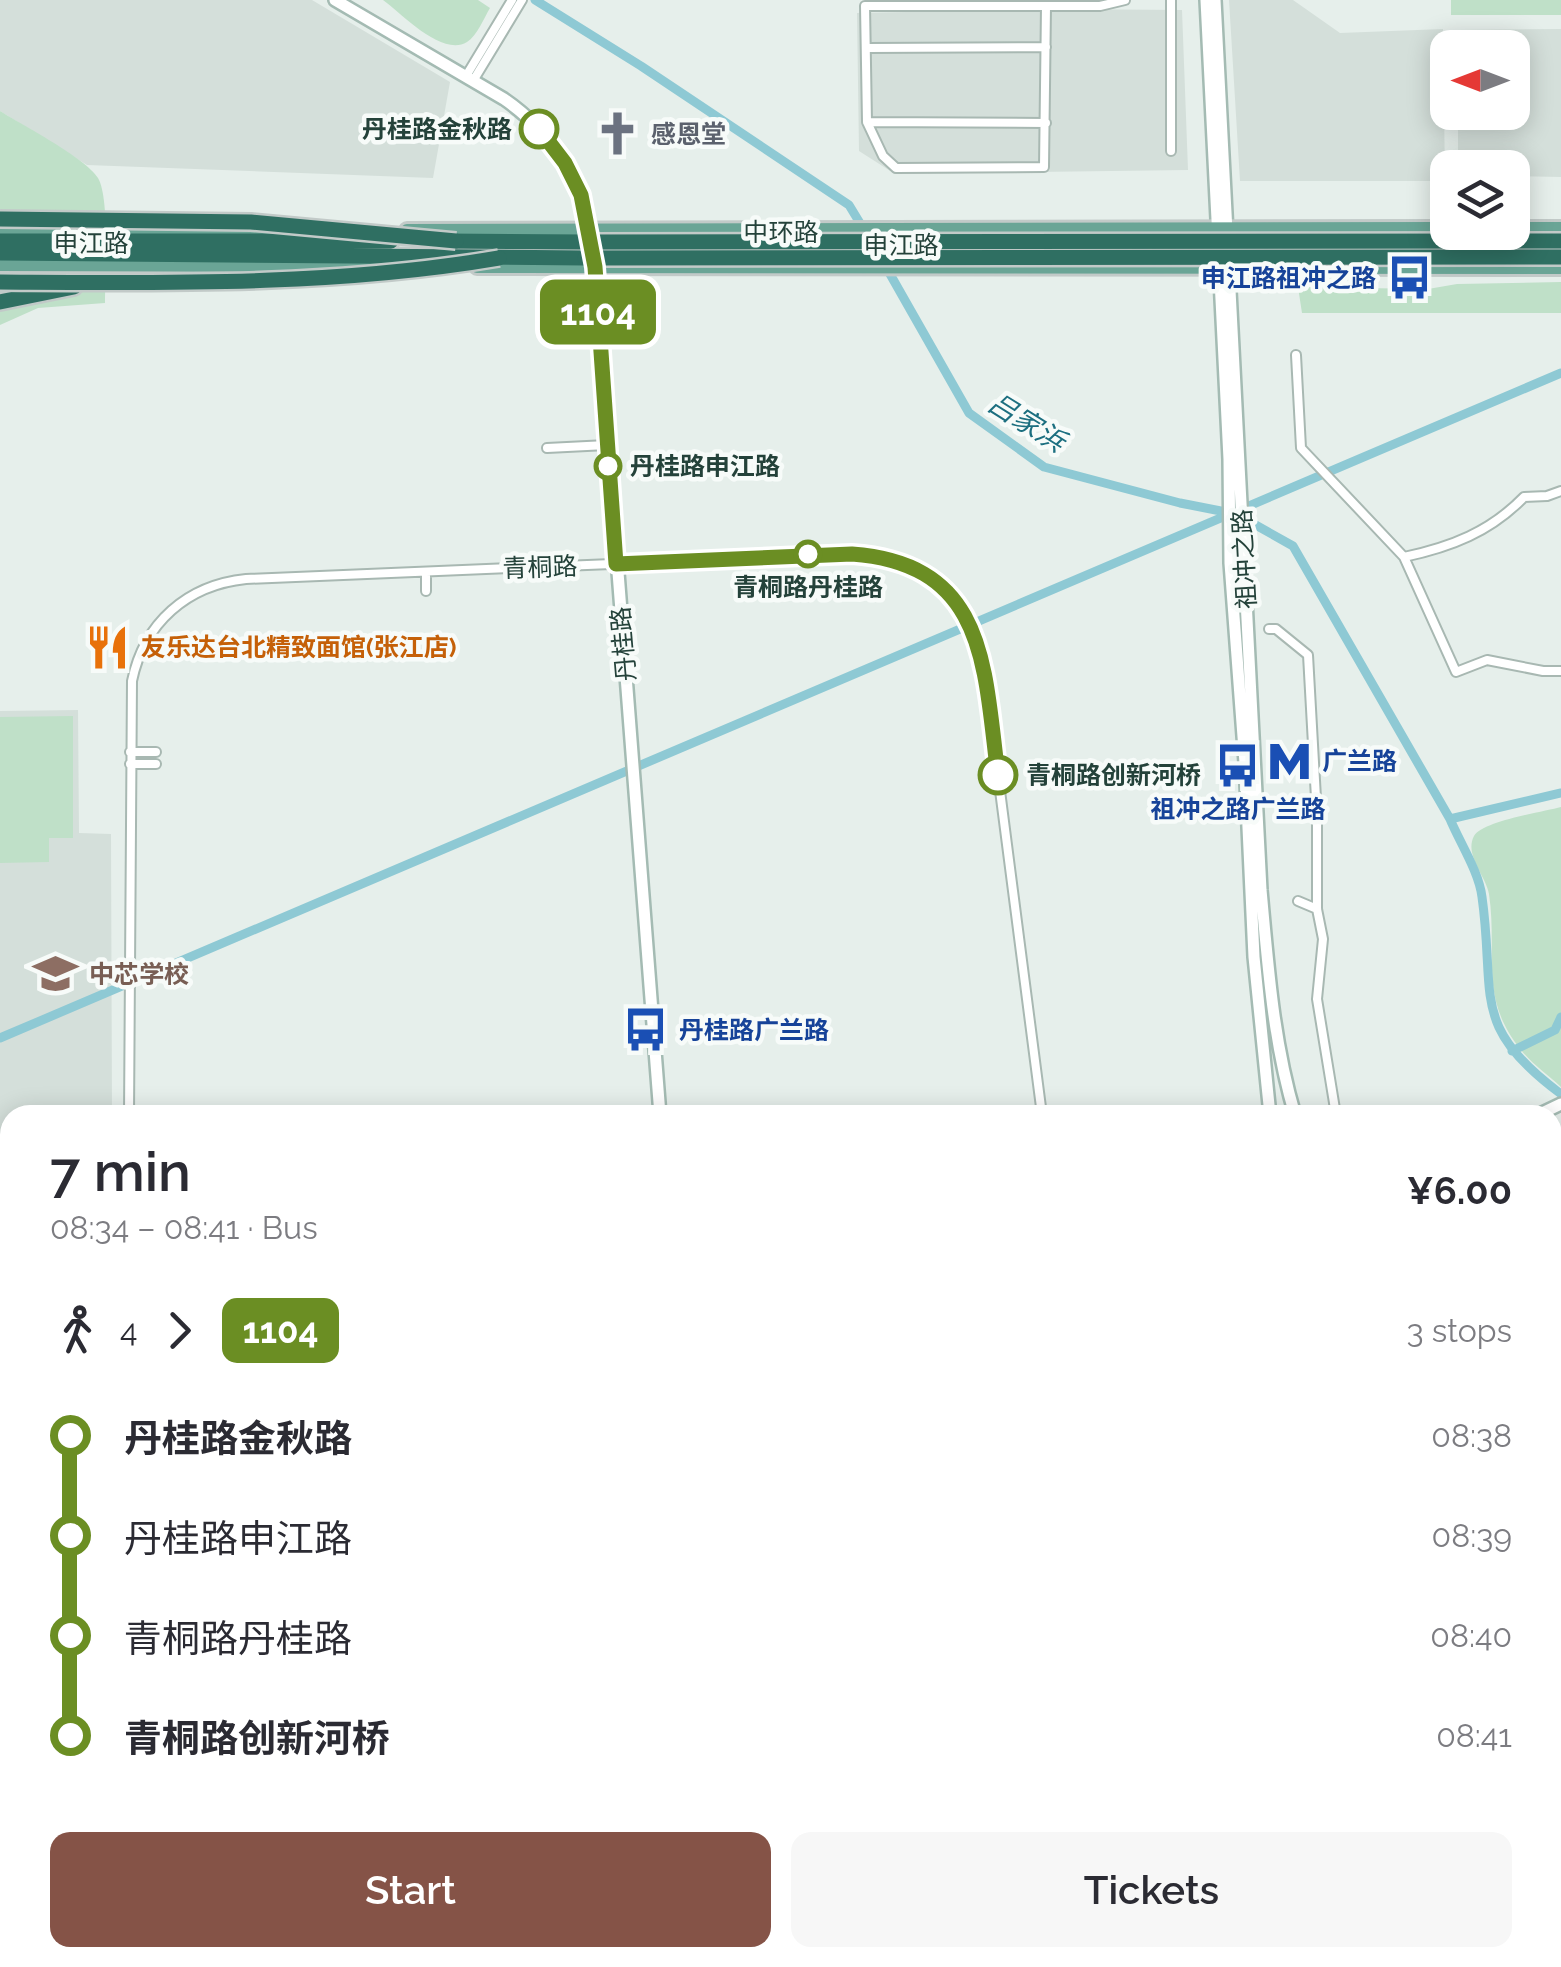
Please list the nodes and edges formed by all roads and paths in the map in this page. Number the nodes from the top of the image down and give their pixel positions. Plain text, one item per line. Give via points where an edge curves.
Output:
1 (335, 0) edge
2 (344, 0) edge
3 (512, 0) edge
4 (522, 0) edge
5 (1125, 0) edge
6 (1171, 0) edge
7 (1206, 0) edge
8 (1215, 0) edge
9 (865, 3) edge
10 (1046, 6) junction
11 (505, 19) junction
12 (1046, 47) junction
13 (868, 48) junction
14 (471, 76) junction
15 (868, 122) junction
16 (1046, 123) junction
17 (1171, 151) dead end
18 (0, 212) edge
19 (0, 219) edge
20 (51, 220) junction
21 (1221, 227) junction
22 (1430, 228) edge
23 (1530, 228) edge
24 (1561, 228) edge
25 (0, 230) edge
26 (591, 230) junction
27 (0, 241) edge
28 (456, 241) junction
29 (1561, 241) edge
30 (1561, 256) edge
31 (499, 258) junction
32 (3, 262) edge
33 (594, 264) junction
34 (1223, 268) junction
35 (1561, 268) edge
36 (0, 282) edge
37 (104, 282) junction
38 (0, 302) edge
39 (1296, 355) dead end
40 (607, 445) junction
41 (547, 448) dead end
42 (1234, 460) junction
43 (1561, 491) edge
44 (1404, 557) junction
45 (619, 563) junction
46 (426, 572) junction
47 (426, 591) dead end
48 (1269, 629) dead end
49 (1561, 670) edge
50 (130, 752) junction
51 (156, 752) dead end
52 (130, 764) junction
53 (156, 764) dead end
54 (1298, 900) dead end
55 (1317, 909) junction
56 (129, 1105) edge
57 (661, 1105) edge
58 (1041, 1105) edge
59 (1269, 1105) edge
60 (1291, 1105) edge
61 (1334, 1105) edge

1 - 14 main road, 丹桂路
2 - 14 main road, 丹桂路
3 - 11 street
4 - 11 street
5 - 10 street
6 - 17 street
7 - 21 main road, 祖冲之路
8 - 21 main road, 祖冲之路
9 - 10 street
9 - 13 street
10 - 12 street
11 - 14 street
12 - 13 street
12 - 16 street
13 - 15 street
14 - 26 main road, 丹桂路 via 520,104 559,144 586,194
15 - 16 street
15 - 16 street via 896,168 1044,167
18 - 20 highway, bridge
19 - 20 highway, bridge
20 - 28 highway, bridge via 250,222
21 - 22 main road, 申江路
21 - 26 main road, 申江路
21 - 34 main road, 祖冲之路
23 - 24 main road
25 - 26 main road, 申江路
26 - 33 main road, 丹桂路
27 - 28 highway, 中环路, bridge
28 - 29 highway, 中环路, bridge
30 - 33 highway, 中环路, bridge
31 - 32 highway, 中环路, bridge
31 - 33 highway, 中环路
31 - 37 highway, bridge via 407,272
32 - 33 main road, 申江路
33 - 34 main road, 申江路
33 - 40 main road, 丹桂路
33 - 45 main road, 丹桂路
34 - 35 main road, 申江路
34 - 42 main road, 祖冲之路
36 - 37 highway, bridge
37 - 38 highway, bridge
39 - 44 street via 1301,448
40 - 41 street
40 - 45 main road, 丹桂路
42 - 59 main road, 祖冲之路 via 1230,563
42 - 60 main road, 祖冲之路 via 1265,939
43 - 44 street via 1524,497 1479,534
44 - 49 street via 1456,672 1487,660
45 - 46 street, 青桐路
45 - 57 main road, 丹桂路
45 - 58 street, 青桐路 via 870,555 924,574 963,612 978,643
46 - 47 street
46 - 50 street, 青桐路 via 246,579 190,596 155,627 139,655
48 - 55 street via 1308,655
50 - 51 street
50 - 52 street, 青桐路
52 - 53 street
52 - 56 street, 青桐路
54 - 55 street
55 - 61 street via 1317,999

